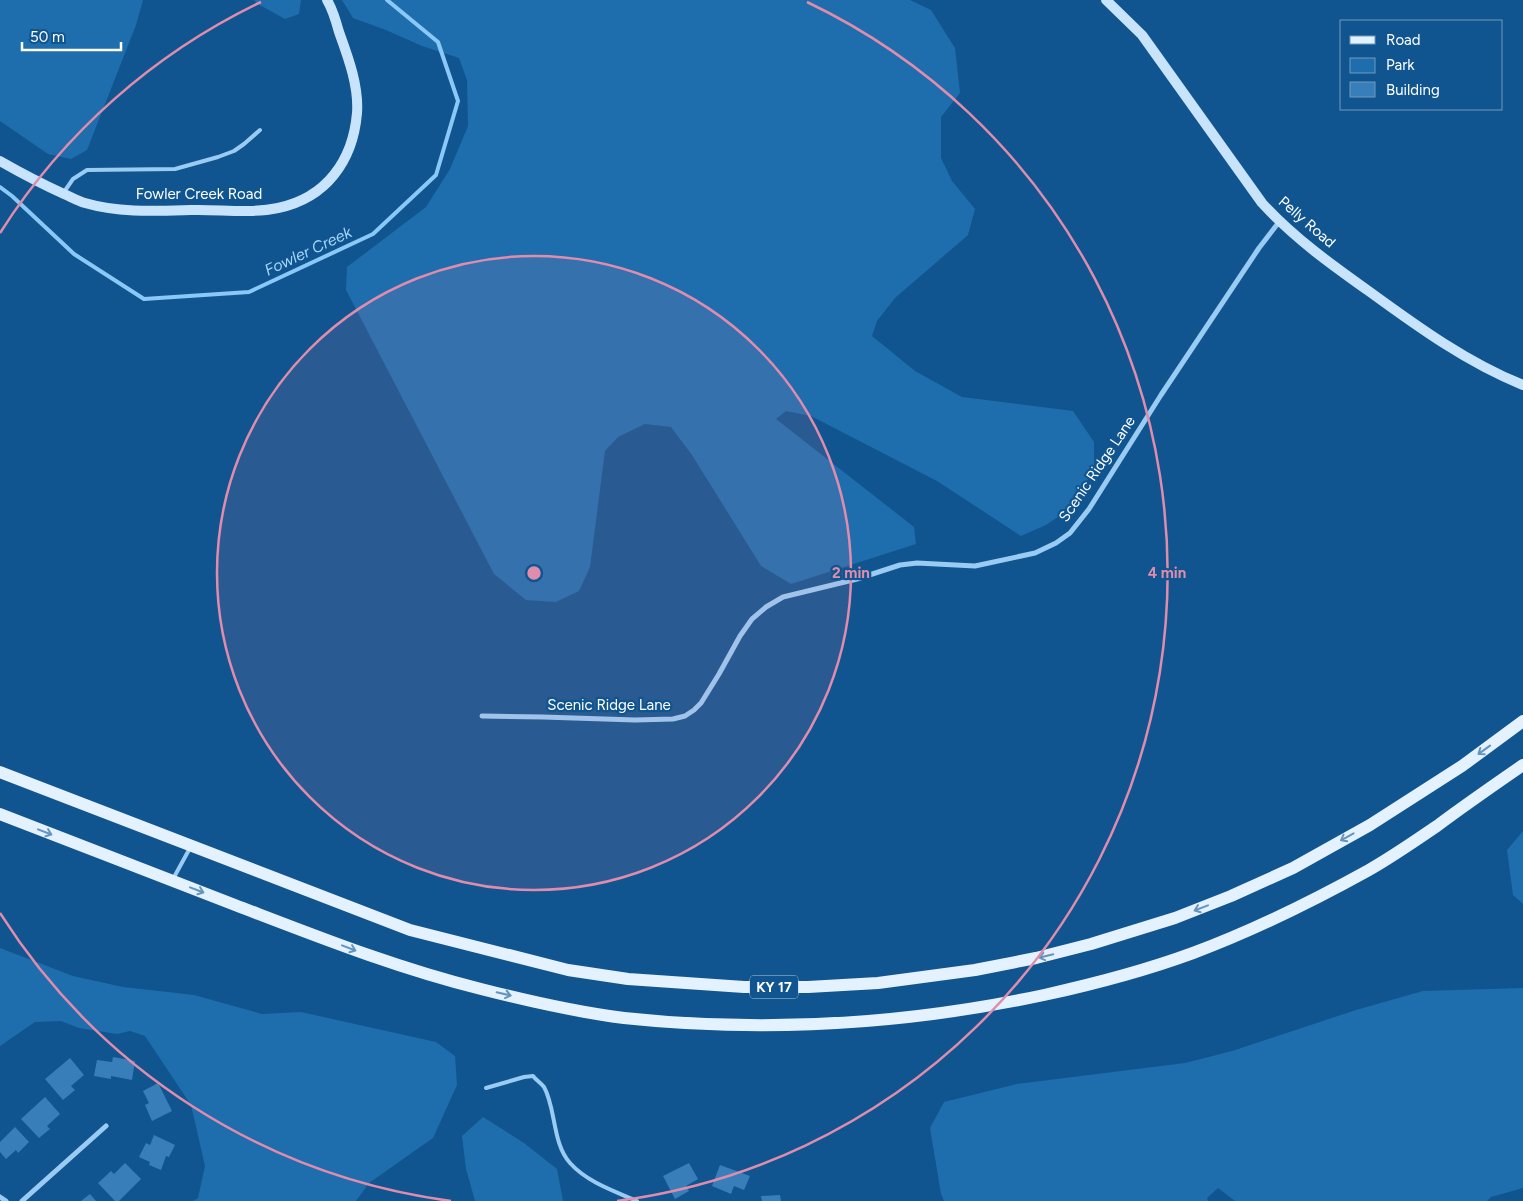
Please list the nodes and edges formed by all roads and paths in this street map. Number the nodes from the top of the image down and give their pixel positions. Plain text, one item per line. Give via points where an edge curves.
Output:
1 (327, 0) edge
2 (1106, 0) edge
3 (260, 130) dead end
4 (0, 161) edge
5 (62, 193) junction
6 (1279, 222) junction
7 (1523, 385) edge
8 (482, 716) dead end
9 (1523, 721) edge
10 (1523, 765) edge
11 (0, 772) edge
12 (0, 814) edge
13 (191, 846) junction
14 (172, 880) junction
15 (486, 1088) dead end
16 (106, 1126) dead end
17 (0, 1197) edge
18 (6, 1201) edge
19 (22, 1201) edge
20 (637, 1201) edge

1 - 5 street, Fowler Creek Road via 348,57 357,112 352,141 340,167 318,191 278,208 172,211 99,206
2 - 6 street, Pelly Road via 1142,35
3 - 5 lane via 234,151 176,169 87,170 73,179
4 - 5 street, Fowler Creek Road
6 - 7 street, Pelly Road via 1409,320 1500,376
6 - 8 street, Scenic Ridge Lane via 1160,395 1084,515 1070,533 1056,543 1035,553 975,566 900,565 783,597 752,619 701,703 685,716 635,720
9 -> 13 main road, KY 17 via 1462,766 1370,825 1293,868 1232,896 1175,918 1036,958 975,970 878,982 744,987 628,979 568,970 410,930
14 -> 10 main road via 368,956 478,988 556,1006 623,1018 747,1025 882,1020 965,1010 1042,995 1132,974 1194,953 1374,868
11 - 13 main road, KY 17
12 -> 14 main road
13 - 14 lane
15 - 20 lane via 533,1076 546,1092 555,1128 570,1163 589,1179
16 - 19 street
17 - 18 street

